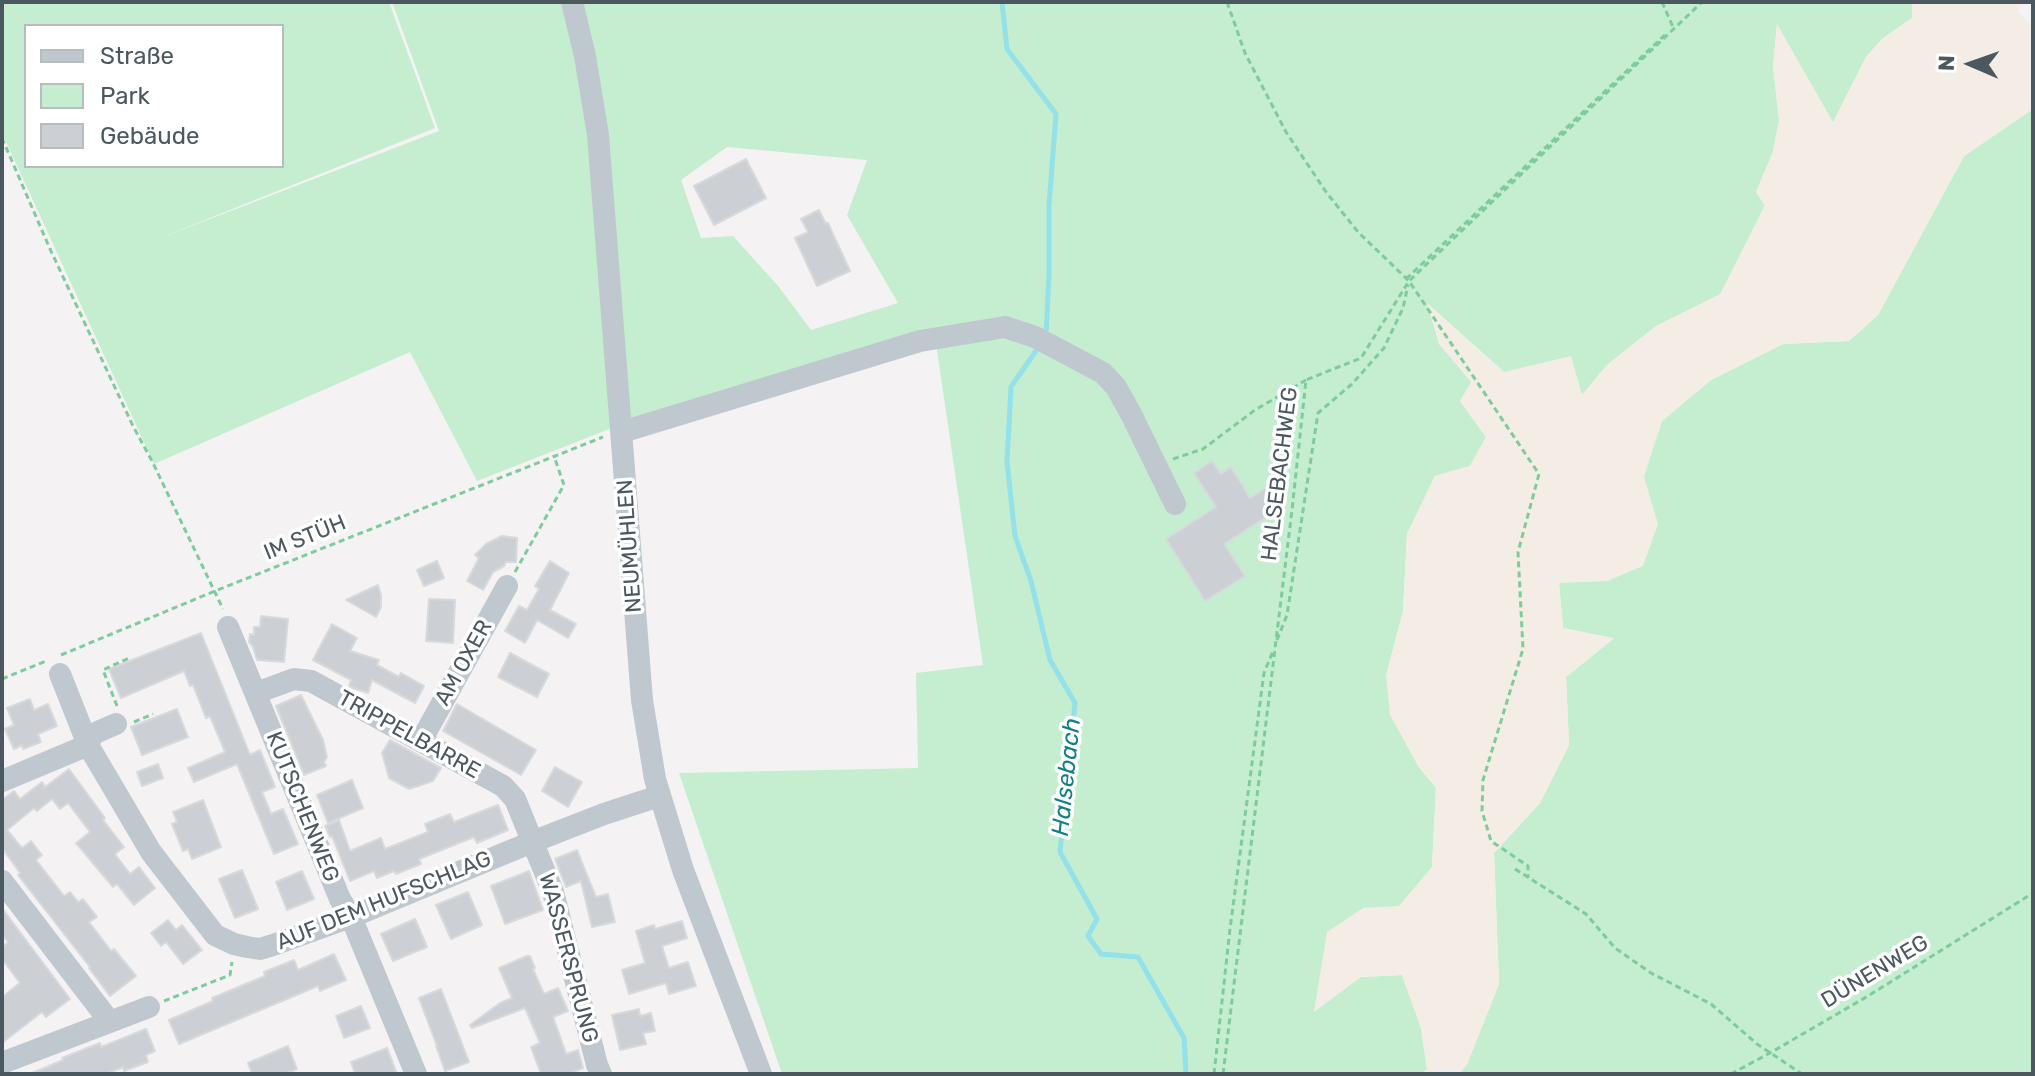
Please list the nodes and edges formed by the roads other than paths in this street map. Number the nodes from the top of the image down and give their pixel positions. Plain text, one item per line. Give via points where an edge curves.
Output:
1 (572, 2) edge
2 (622, 432) junction
3 (1175, 504) dead end
4 (507, 586) road end
5 (228, 627) dead end
6 (60, 674) dead end
7 (256, 693) junction
8 (117, 716) road end
9 (421, 741) junction
10 (88, 745) junction
11 (2, 781) edge
12 (659, 796) junction
13 (532, 842) junction
14 (2, 881) edge
15 (351, 917) junction
16 (149, 1007) road end
17 (110, 1022) junction
18 (2, 1063) edge
19 (416, 1074) edge
20 (601, 1074) edge
21 (761, 1074) edge

1 - 2 street, NEUMÜHLEN via 598,135
2 - 3 street via 920,341 1005,327 1103,373 1116,387
2 - 12 street, NEUMÜHLEN via 642,700
4 - 9 street, AM OXER
5 - 7 street, KUTSCHENWEG
6 - 10 street
7 - 9 street, TRIPPELBARRE via 294,679 311,681
7 - 15 street, KUTSCHENWEG
8 - 10 street via 93,734
9 - 13 street, TRIPPELBARRE via 503,786 515,799
10 - 11 street
10 - 15 street, AUF DEM HUFSCHLAG via 151,852 215,935 260,949
12 - 13 street, AUF DEM HUFSCHLAG
12 - 21 street, NEUMÜHLEN
13 - 15 street, AUF DEM HUFSCHLAG
13 - 20 street, WASSERSPRUNG via 553,892
14 - 17 street
15 - 19 street, KUTSCHENWEG
16 - 17 street
17 - 18 street

